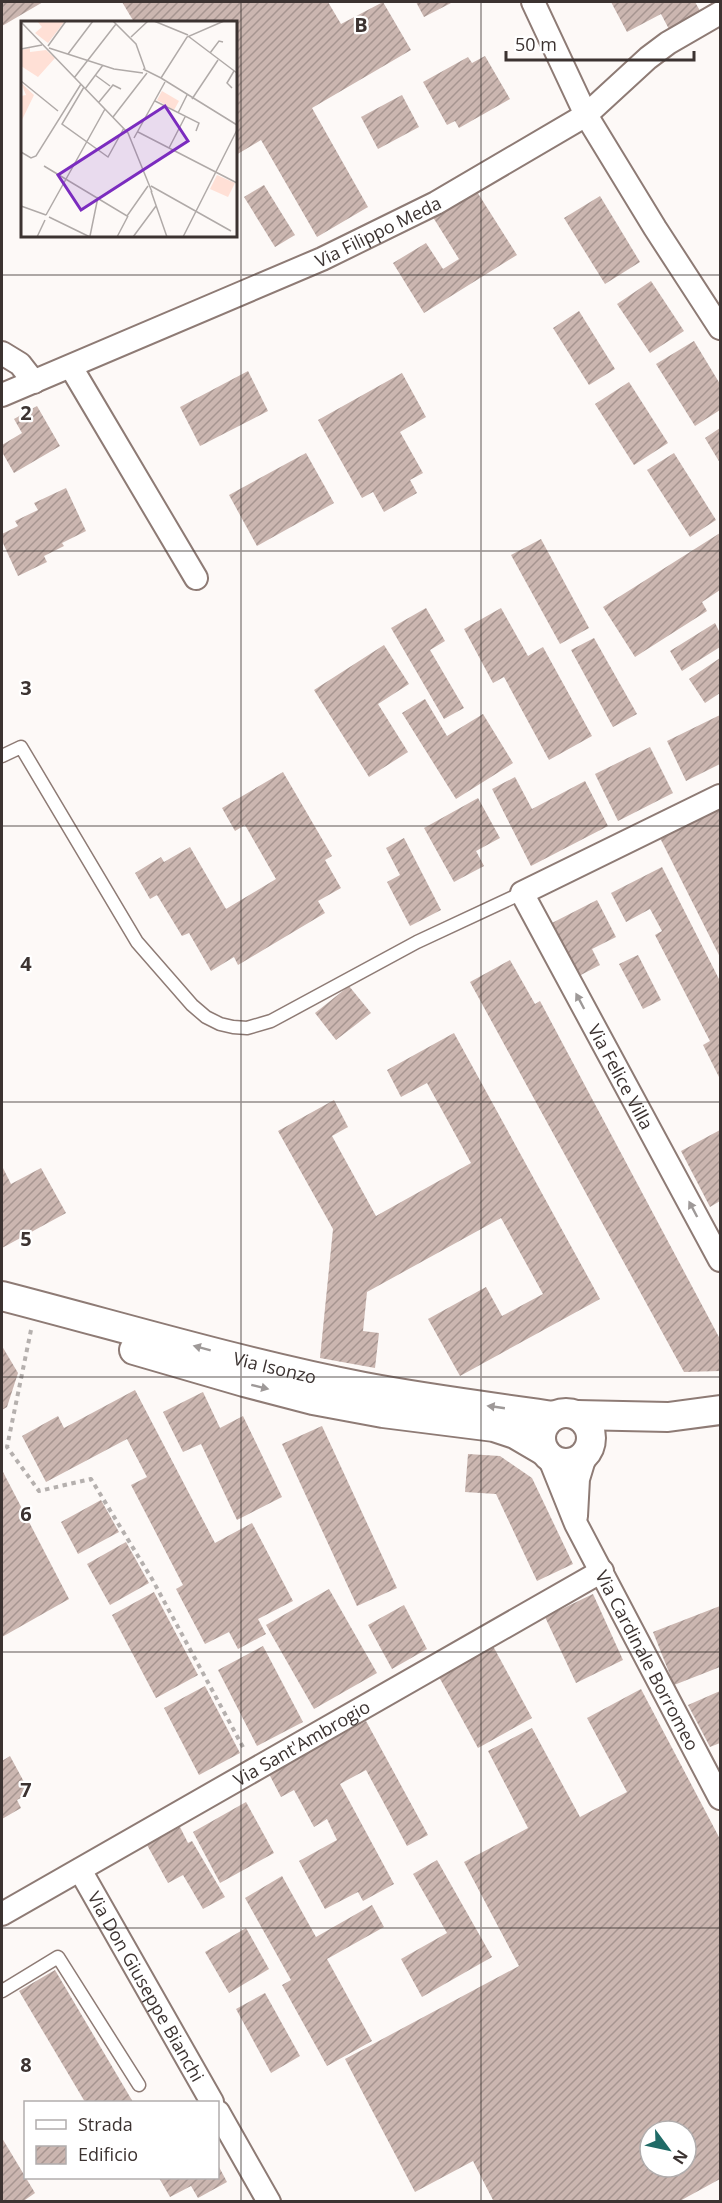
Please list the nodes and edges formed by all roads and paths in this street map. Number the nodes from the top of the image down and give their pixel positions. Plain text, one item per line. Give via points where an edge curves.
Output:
1 (532, 2) edge
2 (720, 13) edge
3 (586, 115) junction
4 (720, 328) edge
5 (2, 353) edge
6 (71, 367) junction
7 (34, 382) junction
8 (2, 395) edge
9 (196, 578) dead end
10 (2, 756) edge
11 (720, 796) edge
12 (522, 893) junction
13 (720, 1260) edge
14 (2, 1296) edge
15 (2, 1315) edge
16 (33, 1323) junction
17 (720, 1410) edge
18 (565, 1415) junction
19 (668, 1417) junction
20 (588, 1450) junction
21 (547, 1454) junction
22 (576, 1524) junction
23 (602, 1571) junction
24 (255, 1769) junction
25 (720, 1798) edge
26 (80, 1870) junction
27 (2, 1914) edge
28 (2, 1991) edge
29 (139, 2085) dead end
30 (211, 2101) edge
31 (219, 2114) edge
32 (268, 2202) edge

1 - 3 street
2 - 3 street, Via Filippo Meda via 648,58
3 - 4 street
3 - 6 street, Via Filippo Meda via 469,185 367,238
5 - 7 street via 20,363
6 - 7 street, Via Filippo Meda
6 - 9 street
7 - 8 street, Via Filippo Meda
10 - 12 lane via 21,747 137,942 192,1005 220,1024 247,1028 272,1021 417,942
11 - 12 street
13 -> 12 street, Via Felice Villa
18 -> 14 street, Via Isonzo via 383,1390 290,1371
15 - 16 street, Via Isonzo
16 -> 21 street, Via Isonzo via 313,1400 494,1427 515,1434
16 - 24 path via 7,1446 39,1491 91,1479 152,1579
17 - 19 street, Via Isonzo
18 - 19 street, Via Isonzo
18 - 20 street via 586,1422
18 - 21 street via 543,1428 541,1443
19 - 20 street, Via Isonzo
20 - 21 street via 571,1463
20 - 22 street via 577,1487
21 - 22 street, Via Cardinale Borromeo
22 - 23 street, Via Cardinale Borromeo
23 - 24 street, Via Sant'Ambrogio
23 - 25 street, Via Cardinale Borromeo
24 - 26 street, Via Sant'Ambrogio
26 - 27 street, Via Sant'Ambrogio
26 - 30 street, Via Don Giuseppe Bianchi
28 - 29 lane via 58,1957
31 - 32 street

